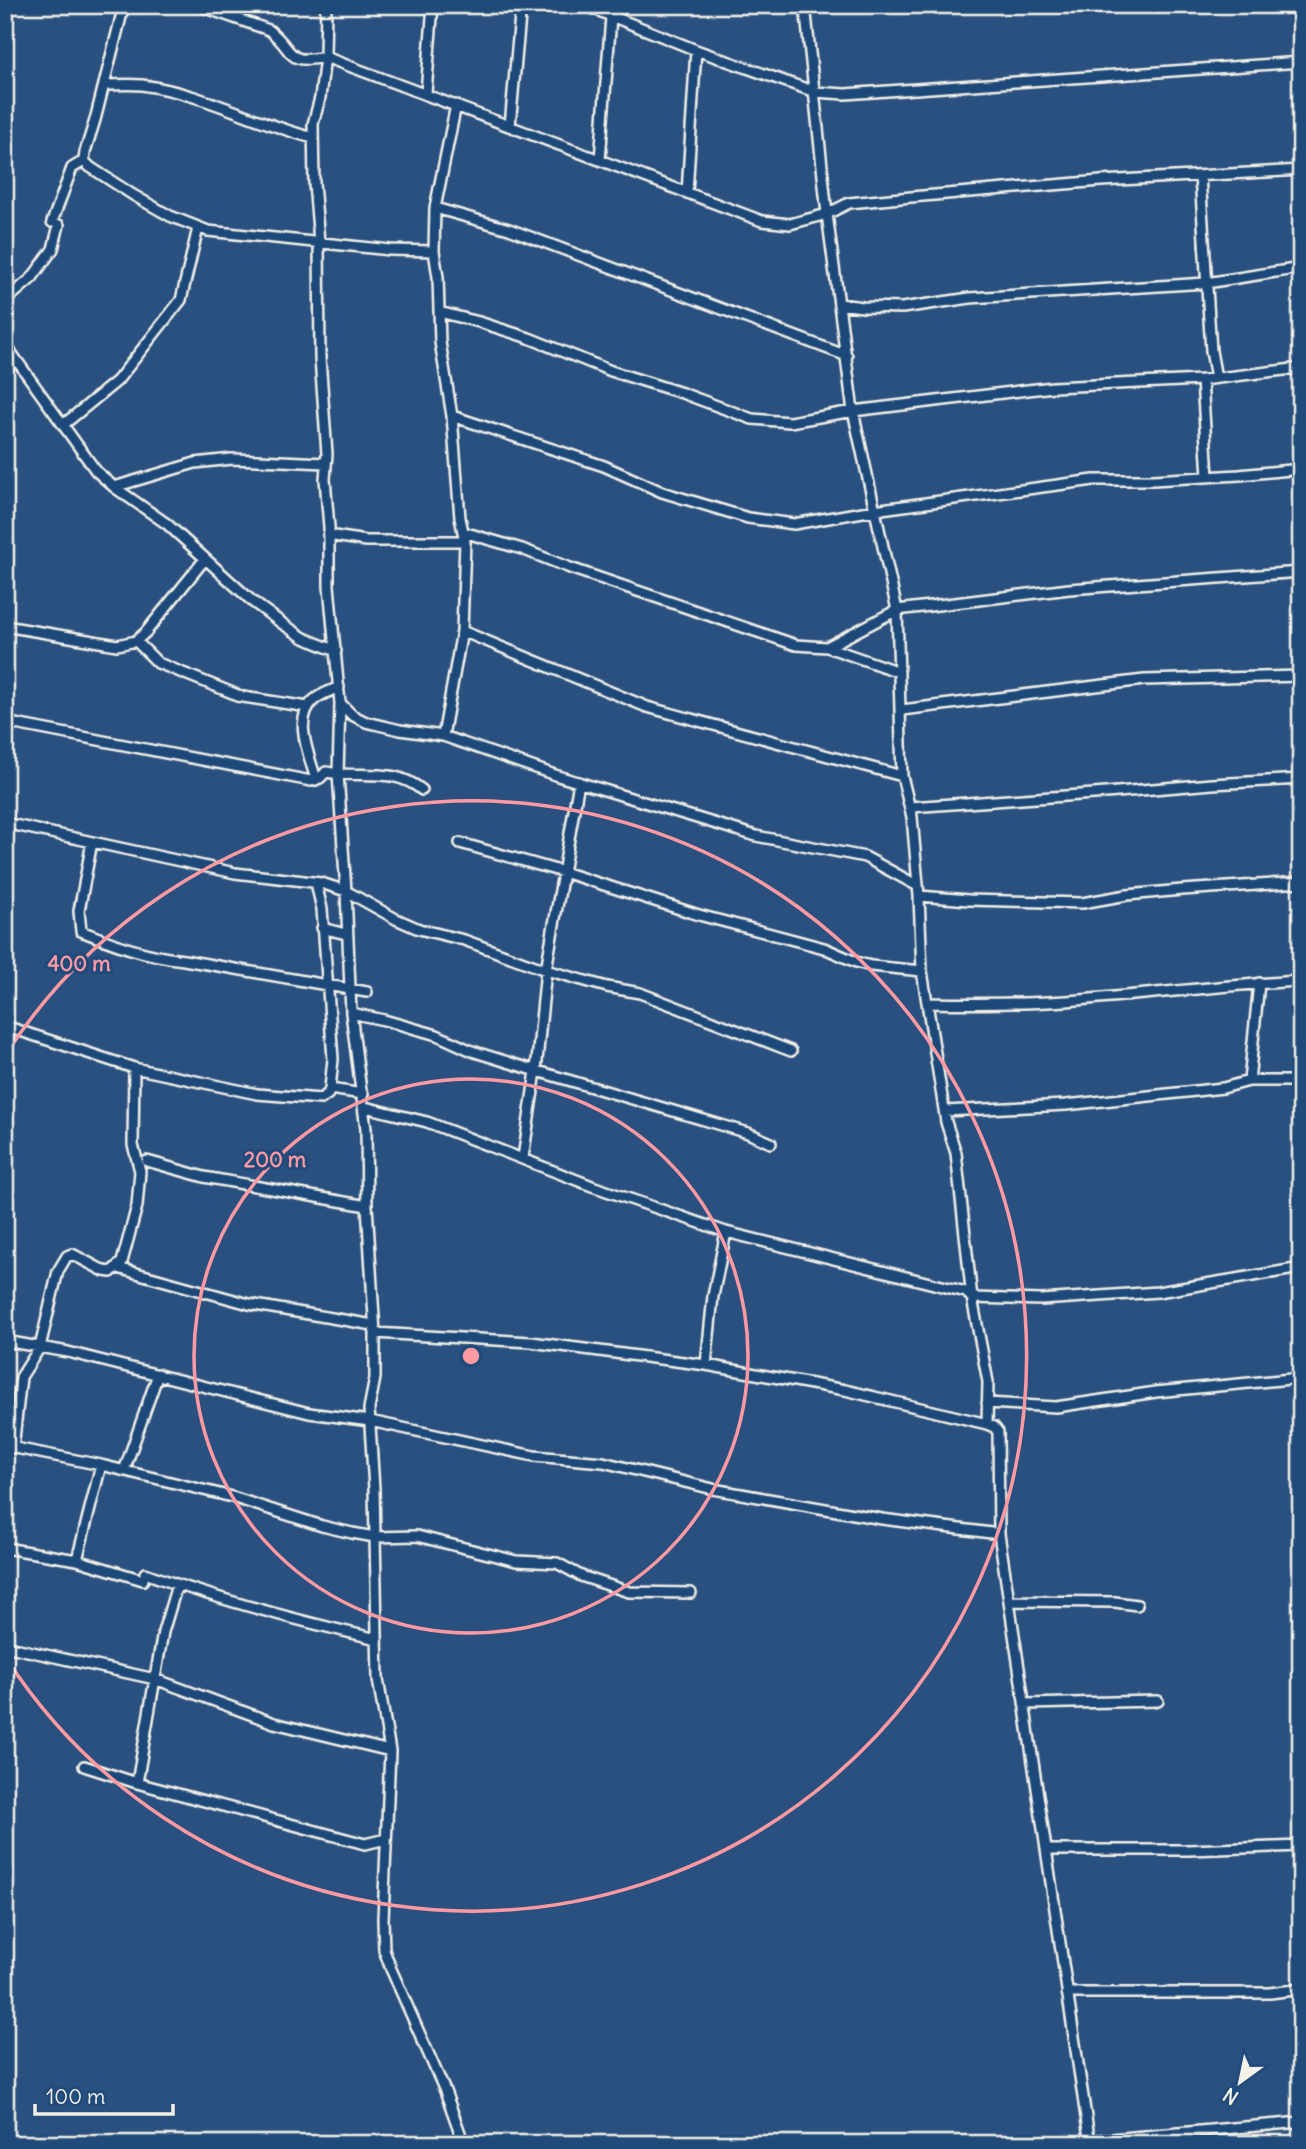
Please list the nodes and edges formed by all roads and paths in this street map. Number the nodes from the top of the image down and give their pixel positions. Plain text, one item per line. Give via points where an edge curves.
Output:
1 (124, 5) edge
2 (326, 5) edge
3 (433, 5) edge
4 (521, 5) edge
5 (585, 5) edge
6 (805, 5) edge
7 (199, 6) edge
8 (611, 17) junction
9 (696, 50) junction
10 (325, 57) junction
11 (1301, 62) edge
12 (104, 85) junction
13 (816, 92) junction
14 (426, 93) junction
15 (456, 105) junction
16 (510, 126) junction
17 (313, 138) junction
18 (600, 160) junction
19 (84, 161) junction
20 (1301, 170) edge
21 (1200, 176) junction
22 (687, 193) junction
23 (435, 208) junction
24 (827, 214) junction
25 (198, 228) junction
26 (319, 242) junction
27 (434, 251) junction
28 (1301, 268) edge
29 (1206, 283) junction
30 (5, 301) edge
31 (839, 303) junction
32 (439, 312) junction
33 (5, 344) edge
34 (847, 356) junction
35 (1301, 368) edge
36 (1216, 378) junction
37 (1202, 380) junction
38 (853, 411) junction
39 (452, 416) junction
40 (63, 425) junction
41 (326, 463) junction
42 (1301, 469) edge
43 (1208, 477) junction
44 (114, 487) junction
45 (874, 510) junction
46 (328, 535) junction
47 (464, 537) junction
48 (205, 559) junction
49 (1301, 572) edge
50 (897, 610) junction
51 (5, 626) edge
52 (462, 631) junction
53 (136, 641) junction
54 (827, 647) junction
55 (336, 651) junction
56 (900, 672) junction
57 (1301, 676) edge
58 (339, 687) junction
59 (218, 692) dead end
60 (240, 696) junction
61 (340, 703) junction
62 (308, 707) junction
63 (902, 710) junction
64 (5, 722) edge
65 (443, 736) junction
66 (313, 768) junction
67 (326, 772) junction
68 (338, 774) junction
69 (902, 776) junction
70 (1301, 779) edge
71 (316, 780) junction
72 (579, 782) junction
73 (422, 790) dead end
74 (910, 807) junction
75 (5, 823) edge
76 (92, 842) junction
77 (460, 844) dead end
78 (563, 872) junction
79 (1301, 882) edge
80 (316, 883) junction
81 (346, 891) junction
82 (918, 891) junction
83 (323, 928) junction
84 (346, 934) junction
85 (196, 968) dead end
86 (547, 970) junction
87 (922, 971) junction
88 (1301, 981) edge
89 (1259, 983) junction
90 (327, 986) junction
91 (349, 988) junction
92 (927, 1003) junction
93 (351, 1013) junction
94 (5, 1026) edge
95 (791, 1051) dead end
96 (134, 1068) junction
97 (536, 1071) junction
98 (1301, 1080) edge
99 (1249, 1081) junction
100 (330, 1089) junction
101 (363, 1094) junction
102 (365, 1107) junction
103 (944, 1111) junction
104 (771, 1143) dead end
105 (523, 1158) junction
106 (147, 1161) dead end
107 (367, 1206) junction
108 (726, 1232) junction
109 (118, 1268) junction
110 (1301, 1268) edge
111 (972, 1298) junction
112 (375, 1333) junction
113 (5, 1341) edge
114 (40, 1347) junction
115 (706, 1365) junction
116 (158, 1374) junction
117 (1301, 1377) edge
118 (987, 1403) junction
119 (370, 1421) junction
120 (986, 1424) junction
121 (9, 1447) edge
122 (101, 1465) junction
123 (124, 1471) junction
124 (999, 1534) junction
125 (375, 1537) junction
126 (5, 1548) edge
127 (77, 1560) junction
128 (177, 1585) junction
129 (691, 1593) dead end
130 (1009, 1601) junction
131 (1137, 1605) dead end
132 (377, 1639) junction
133 (5, 1646) edge
134 (155, 1679) junction
135 (1158, 1701) dead end
136 (1025, 1704) junction
137 (390, 1751) junction
138 (84, 1766) dead end
139 (137, 1783) junction
140 (386, 1839) junction
141 (1301, 1846) edge
142 (1047, 1850) junction
143 (1301, 1989) edge
144 (1067, 1993) junction
145 (1301, 2122) edge
146 (1089, 2142) edge
147 (464, 2144) edge

1 - 12 street
2 - 10 street
3 - 14 street
4 - 16 street
5 - 8 street
6 - 13 street
7 - 10 street via 269,30 294,57 304,61
8 - 9 street
8 - 18 street
9 - 13 street
9 - 22 street
10 - 14 street
10 - 17 street
11 - 13 street via 845,94
12 - 17 street via 173,91
12 - 19 street
13 - 24 street
14 - 15 street
15 - 16 street
15 - 23 street
16 - 18 street
17 - 26 street
18 - 22 street
19 - 25 street via 133,195
19 - 30 street via 72,168 55,224 53,248 32,278
20 - 21 street
21 - 24 street via 861,202
21 - 29 street
22 - 24 street via 762,221 790,224
23 - 27 street
23 - 34 street via 509,229
24 - 31 street
25 - 26 street
25 - 40 street via 181,300 117,381
26 - 27 street
26 - 41 street
27 - 32 street
28 - 29 street
29 - 31 street via 970,298 902,308
29 - 36 street
31 - 34 street
32 - 38 street via 529,338 752,418 790,422
32 - 39 street via 439,342
33 - 40 street
34 - 38 street
35 - 36 street
36 - 37 street
37 - 38 street via 1053,387
37 - 43 street
38 - 45 street
39 - 45 street via 748,519 794,524
39 - 47 street
40 - 44 street via 96,471
41 - 44 street via 232,459 195,463
41 - 46 street
42 - 43 street
43 - 45 street via 1094,480
44 - 48 street via 167,524
45 - 50 street
46 - 47 street via 366,541
46 - 55 street
47 - 52 street
47 - 54 street via 522,550 796,645
48 - 53 street
48 - 55 street via 282,624
49 - 50 street via 1069,589
50 - 54 street
50 - 56 street
51 - 53 street via 117,645
52 - 65 street
52 - 69 street via 647,707
53 - 60 street via 158,663
54 - 56 street
55 - 58 street
56 - 63 street
57 - 63 street via 1144,680
58 - 61 street
58 - 62 street
59 - 60 street
60 - 62 street
61 - 65 street via 366,722
61 - 68 street
62 - 66 street via 302,726
63 - 69 street
64 - 71 street
65 - 72 street
66 - 67 street
66 - 71 street
67 - 68 street
67 - 71 street
68 - 73 street via 406,779
68 - 81 street
69 - 74 street
70 - 74 street
72 - 78 street
72 - 82 street via 756,836 865,857
74 - 82 street
75 - 76 street
76 - 80 street via 235,873
76 - 90 street via 79,911 81,932 157,957 367,992
77 - 78 street
78 - 86 street
78 - 87 street via 871,966
79 - 82 street via 1127,895 1082,903 969,901
80 - 81 street
80 - 83 street
81 - 84 street
81 - 86 street via 419,929
82 - 87 street
83 - 84 street
83 - 90 street
84 - 91 street
85 - 90 street
86 - 95 street via 640,993
86 - 97 street
87 - 92 street
88 - 89 street
89 - 92 street via 1066,1001
89 - 99 street
90 - 91 street
90 - 100 street via 333,1059
91 - 93 street
92 - 103 street
93 - 97 street via 437,1035
93 - 101 street
94 - 96 street
96 - 100 street via 257,1094 321,1098
96 - 109 street via 133,1145 140,1171 137,1206
97 - 104 street
97 - 105 street
98 - 99 street
99 - 103 street via 1223,1088 1066,1105
100 - 101 street
101 - 102 street
102 - 105 street via 427,1122
102 - 107 street
103 - 111 street via 957,1153
105 - 108 street
106 - 107 street via 204,1177
107 - 112 street
108 - 111 street via 965,1292
108 - 115 street
109 - 112 street via 249,1304 373,1325
109 - 114 street via 104,1271 78,1256 67,1256 53,1287
110 - 111 street via 1158,1292 1041,1300
111 - 118 street via 988,1382
112 - 115 street via 531,1342
112 - 119 street
113 - 114 street
114 - 116 street
114 - 121 street via 21,1377
115 - 120 street via 845,1390
116 - 119 street via 309,1413
116 - 123 street
117 - 118 street via 1056,1408
118 - 120 street
119 - 124 street via 534,1456 603,1462 713,1489
119 - 125 street
120 - 124 street via 998,1432
121 - 122 street
122 - 123 street
122 - 127 street
123 - 125 street
124 - 130 street
125 - 129 street via 417,1536 516,1561 557,1563 629,1591
125 - 132 street
126 - 127 street
127 - 128 street
128 - 132 street
128 - 134 street
130 - 131 street
130 - 136 street
132 - 137 street via 378,1679
133 - 134 street
134 - 137 street via 274,1723
134 - 139 street
135 - 136 street
136 - 142 street
137 - 140 street
138 - 139 street
139 - 140 street via 365,1844
140 - 147 street via 384,1950
141 - 142 street
142 - 144 street
143 - 144 street
144 - 146 street
145 - 146 street

